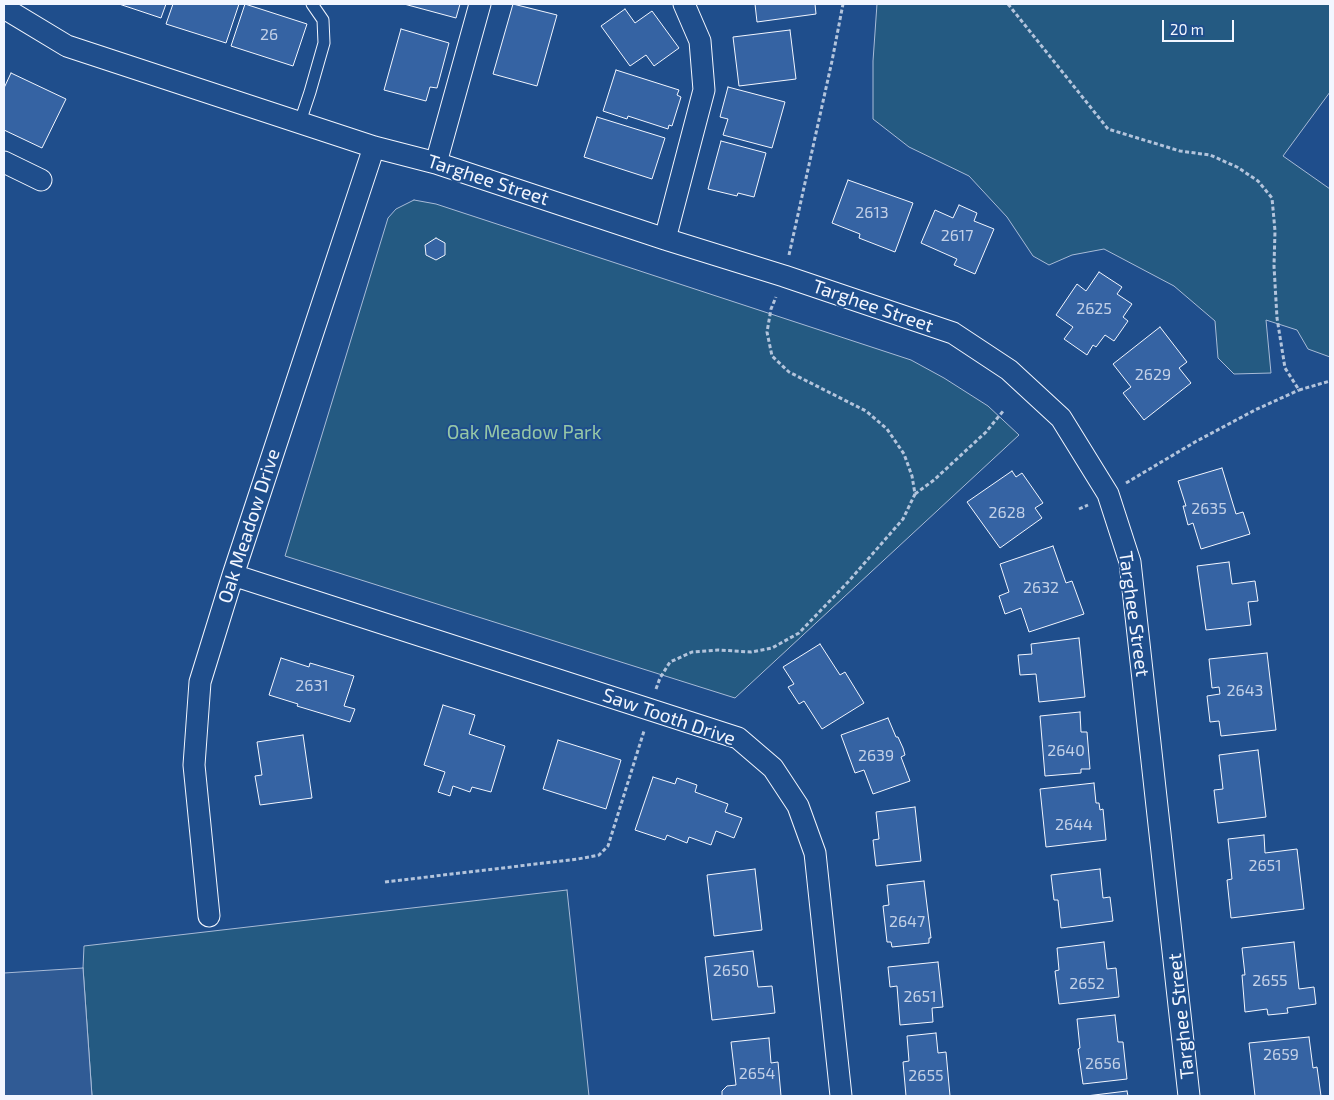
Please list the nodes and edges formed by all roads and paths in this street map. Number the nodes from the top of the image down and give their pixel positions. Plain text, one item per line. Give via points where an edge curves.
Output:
1 (312, 4) edge
2 (480, 4) edge
3 (684, 4) edge
4 (843, 4) edge
5 (1008, 4) edge
6 (4, 8) edge
7 (300, 122) junction
8 (374, 147) junction
9 (4, 162) edge
10 (436, 163) junction
11 (41, 180) dead end
12 (665, 238) junction
13 (784, 276) junction
14 (1330, 381) edge
15 (1299, 390) junction
16 (1004, 410) dead end
17 (915, 494) junction
18 (1108, 494) junction
19 (1079, 509) dead end
20 (233, 575) junction
21 (650, 709) junction
22 (385, 882) dead end
23 (209, 916) dead end
24 (841, 1096) edge
25 (1189, 1096) edge

1 - 7 lane via 323,20 324,43
2 - 10 street
3 - 12 street via 700,41 704,90
4 - 13 path
5 - 15 path via 1108,128 1180,151 1210,155 1258,181 1272,198 1277,318 1285,368
6 - 7 street, Targhee Street via 67,46
7 - 8 street, Targhee Street
8 - 10 street, Targhee Street
8 - 20 street, Oak Meadow Drive
9 - 11 street
10 - 12 street, Targhee Street
12 - 13 street, Targhee Street
13 - 17 path via 767,332 772,356 789,372 866,411 888,429 904,454
13 - 18 street, Targhee Street via 953,333 1009,370 1061,418
14 - 15 path
15 - 18 path via 1195,442
16 - 17 path via 986,432
17 - 21 path via 903,519 799,634 772,648 750,652 692,652 670,662 660,678
18 - 19 path
18 - 25 street, Targhee Street via 1130,562
20 - 21 street, Saw Tooth Drive
20 - 23 street, Oak Meadow Drive via 200,682 194,765
21 - 22 path via 608,846 599,855
21 - 24 street, Saw Tooth Drive via 738,738 774,768 798,806 814,853

